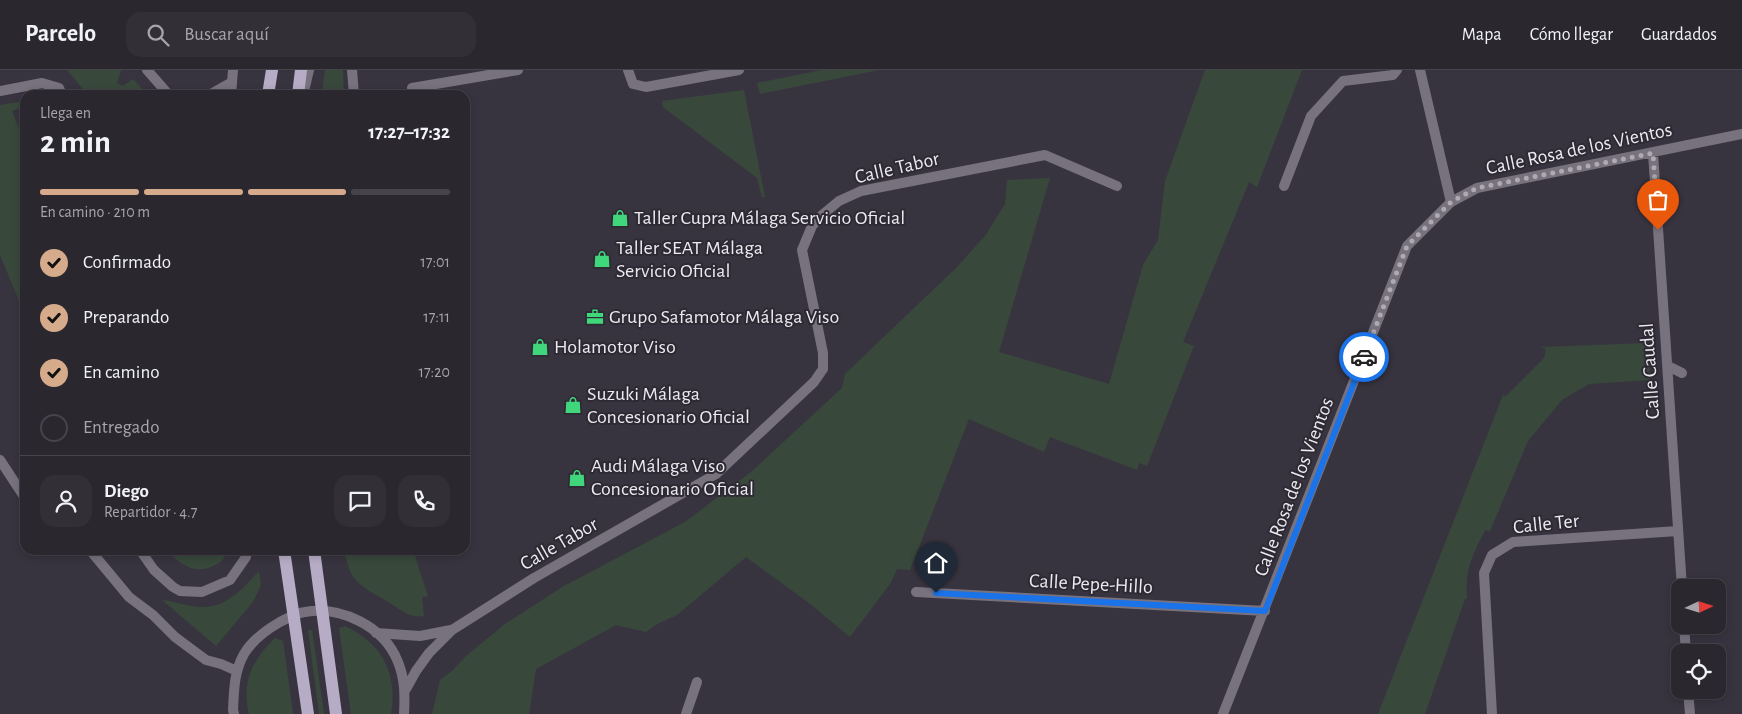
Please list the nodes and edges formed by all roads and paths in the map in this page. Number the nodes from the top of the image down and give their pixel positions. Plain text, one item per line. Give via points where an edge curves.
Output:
1 (146, 70) edge
2 (233, 70) edge
3 (272, 70) edge
4 (301, 70) edge
5 (309, 70) edge
6 (352, 70) edge
7 (518, 70) edge
8 (628, 70) edge
9 (739, 70) edge
10 (1397, 70) edge
11 (1420, 70) edge
12 (466, 75) edge
13 (232, 82) junction
14 (412, 88) dead end
15 (59, 90) edge
16 (164, 90) edge
17 (218, 90) edge
18 (231, 90) edge
19 (269, 90) edge
20 (299, 90) edge
21 (304, 90) edge
22 (354, 90) edge
23 (0, 91) edge
24 (1742, 134) edge
25 (1653, 153) junction
26 (1117, 186) dead end
27 (1284, 186) dead end
28 (1451, 202) junction
29 (1668, 366) junction
30 (1682, 373) dead end
31 (0, 460) edge
32 (20, 490) edge
33 (1678, 531) junction
34 (94, 555) edge
35 (144, 555) edge
36 (246, 555) edge
37 (285, 555) edge
38 (315, 555) edge
39 (1681, 579) edge
40 (916, 592) dead end
41 (323, 611) junction
42 (1265, 611) junction
43 (293, 615) junction
44 (452, 630) junction
45 (376, 633) junction
46 (237, 672) junction
47 (697, 682) dead end
48 (406, 689) junction
49 (1689, 699) edge
50 (234, 714) edge
51 (308, 714) edge
52 (336, 714) edge
53 (404, 714) edge
54 (686, 714) edge
55 (1223, 714) edge
56 (1492, 714) edge
57 (1690, 714) edge

1 - 16 street
2 - 13 street
3 - 19 main road
4 - 20 main road
5 - 21 street
6 - 22 street
7 - 12 street
8 - 9 street via 634,84 646,87
10 - 27 street via 1393,75 1343,81 1311,116
11 - 28 street
12 - 14 street
13 - 17 street
13 - 18 street
15 - 23 street via 42,83
24 - 25 street, Calle Rosa de los Vientos
25 - 28 street, Calle Rosa de los Vientos via 1477,188
25 - 29 street, Calle Caudal
26 - 44 street, Calle Tabor via 1045,155 861,191 839,201 812,226 802,250 823,353 823,369 814,382 716,474 534,578
28 - 42 street, Calle Rosa de los Vientos via 1407,246
29 - 30 street
29 - 33 street, Calle Caudal
31 - 32 street
33 - 39 street, Calle Caudal
33 - 56 street, Calle Ter via 1513,542 1492,556 1484,573
34 - 46 street via 129,597 176,637 206,660
35 - 36 street via 173,587 180,591 202,592 230,580
37 - 43 main road
38 - 41 main road
40 - 42 street, Calle Pepe-Hillo
41 - 43 street
41 - 45 street via 346,615
41 - 52 main road
42 - 55 street, Calle Rosa de los Vientos
43 - 46 street via 262,632 244,654
43 - 51 main road
44 - 45 street, Calle Tabor via 420,636
44 - 48 street, Calle Tabor via 429,653
45 - 48 street via 398,661
46 - 50 street
47 - 54 street
48 - 53 street
49 - 57 street

